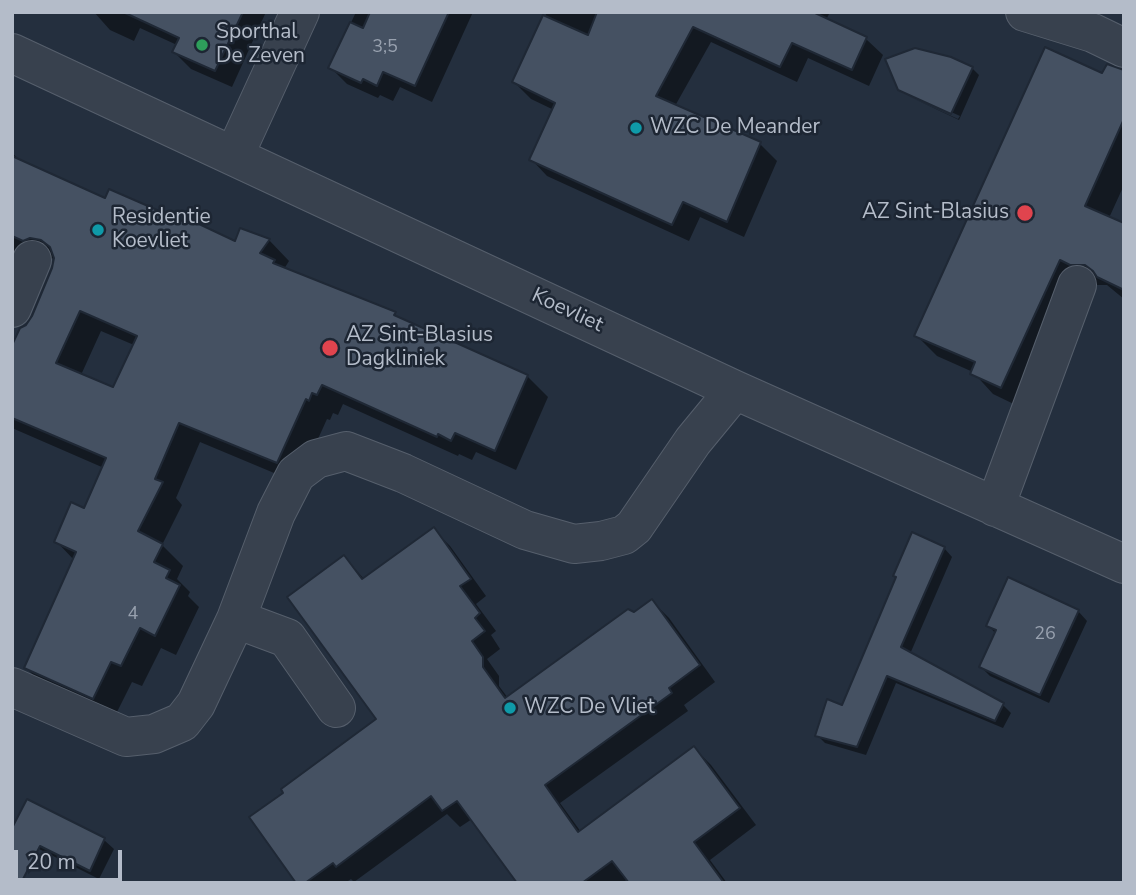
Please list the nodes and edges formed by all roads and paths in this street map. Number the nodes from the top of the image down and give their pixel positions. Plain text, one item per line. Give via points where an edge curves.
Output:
1 (300, 12) edge
2 (1026, 12) edge
3 (1124, 48) edge
4 (12, 53) edge
5 (234, 156) junction
6 (32, 260) dead end
7 (1077, 285) dead end
8 (12, 308) edge
9 (736, 390) junction
10 (995, 507) junction
11 (1124, 564) edge
12 (236, 619) junction
13 (12, 687) edge
14 (336, 708) dead end

1 - 5 street
2 - 3 street
4 - 5 street, Koevliet
5 - 9 street, Koevliet
6 - 8 street
7 - 10 street
9 - 10 street, Koevliet
9 - 12 street via 687,449 634,527 601,541 574,544 525,530 346,451 316,459 296,474 281,503
10 - 11 street, Koevliet
12 - 13 street via 196,704 182,722 154,734 126,737
12 - 14 street via 287,638

